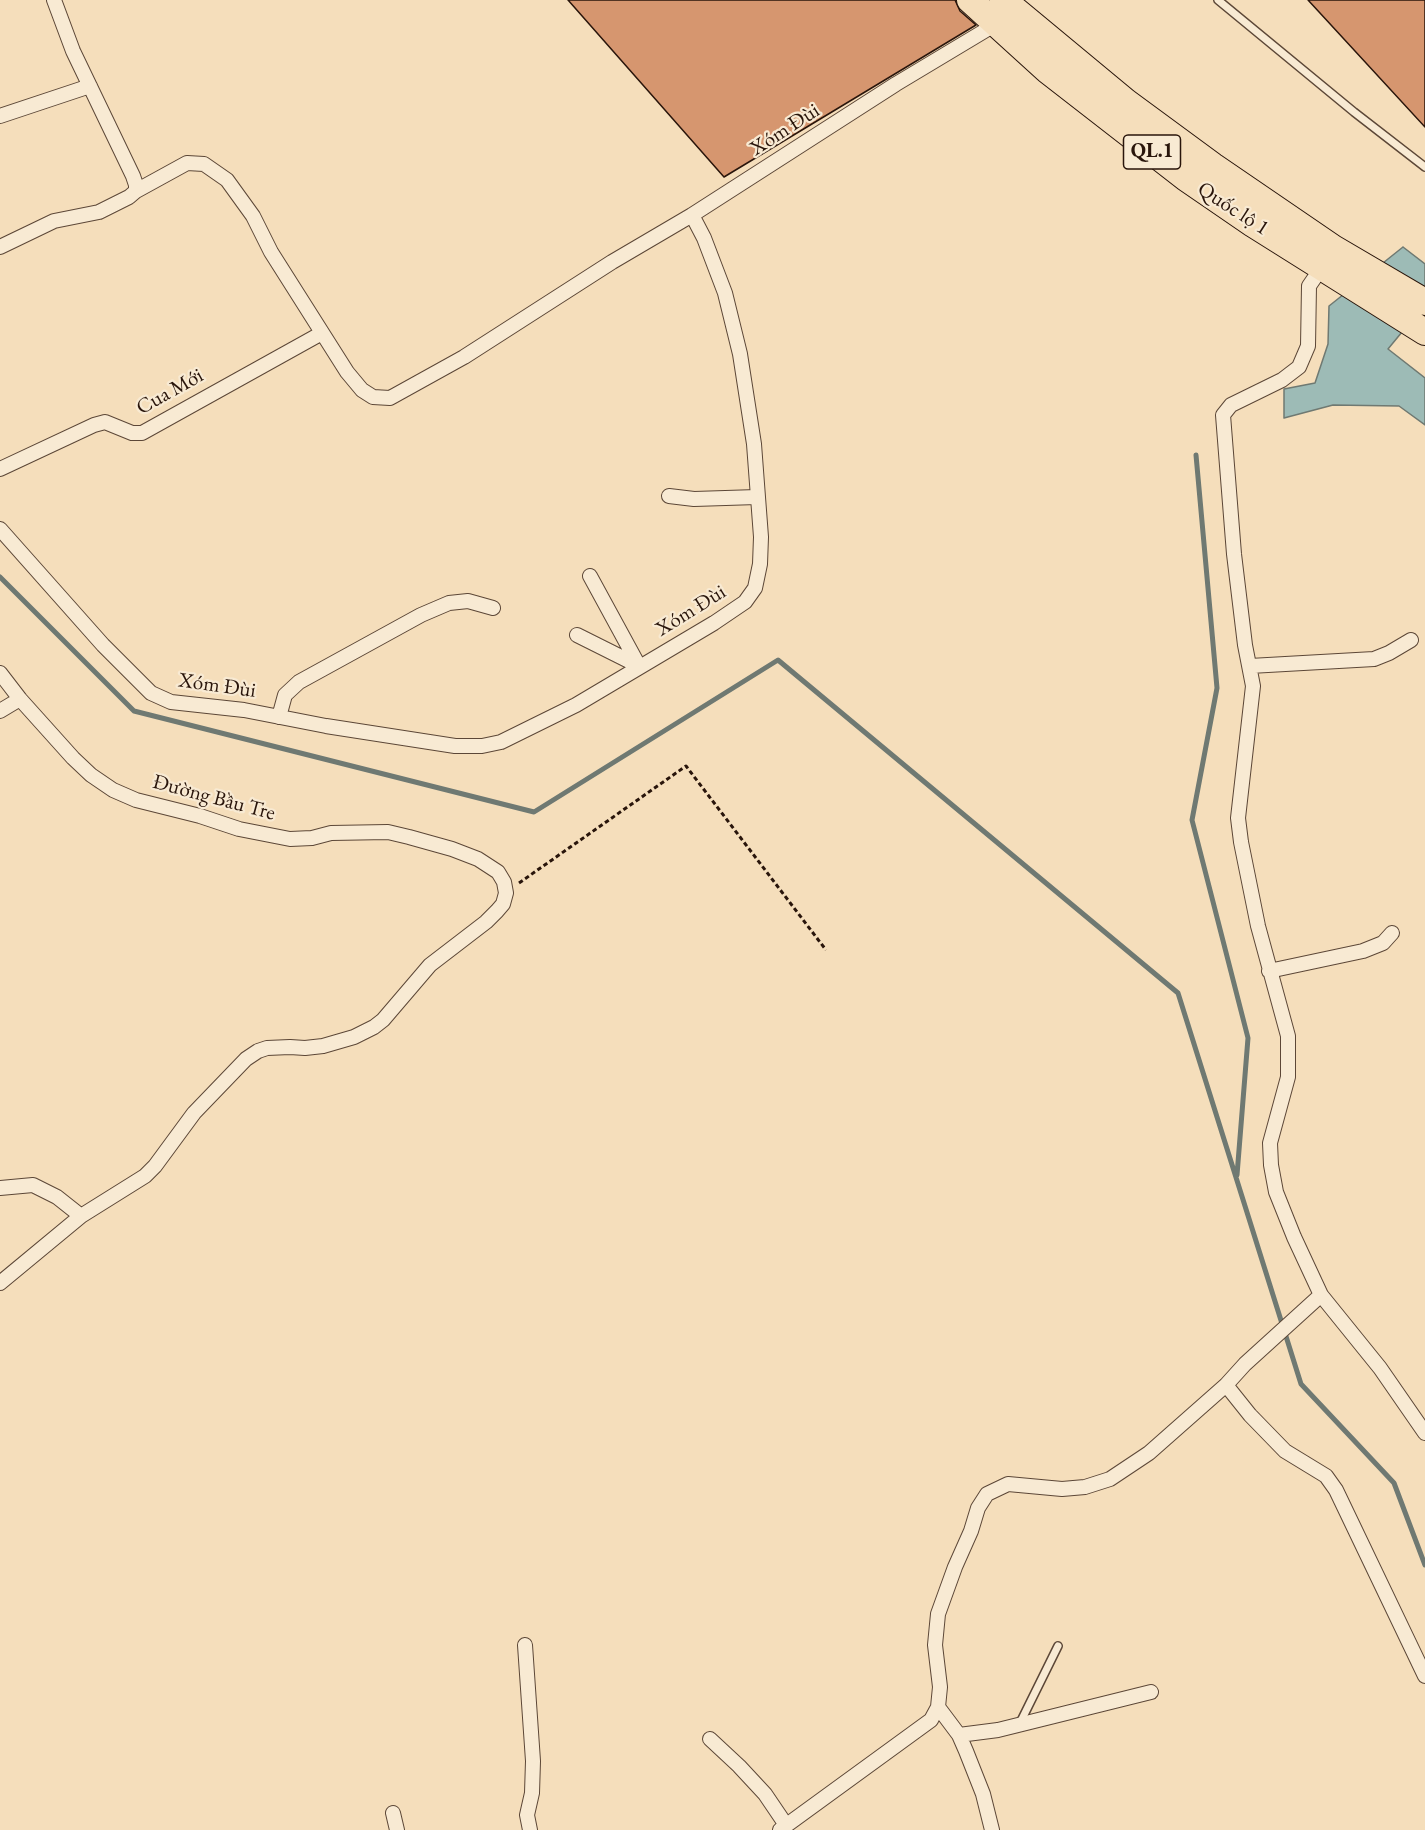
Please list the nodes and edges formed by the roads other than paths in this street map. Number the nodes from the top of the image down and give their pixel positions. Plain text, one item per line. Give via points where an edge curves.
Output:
1 (54, 0) edge
2 (970, 0) edge
3 (1218, 0) edge
4 (999, 12) edge
5 (90, 86) junction
6 (0, 116) edge
7 (1425, 167) edge
8 (136, 191) junction
9 (692, 215) junction
10 (0, 248) edge
11 (1328, 258) junction
12 (1425, 302) edge
13 (1425, 332) edge
14 (322, 333) junction
15 (0, 469) edge
16 (669, 496) dead end
17 (757, 496) junction
18 (0, 529) edge
19 (590, 576) dead end
20 (493, 608) dead end
21 (577, 635) dead end
22 (1411, 640) dead end
23 (639, 666) junction
24 (1250, 666) junction
25 (0, 673) edge
26 (20, 699) junction
27 (0, 711) edge
28 (279, 717) junction
29 (1392, 933) dead end
30 (1269, 971) junction
31 (0, 1188) edge
32 (81, 1216) junction
33 (0, 1283) edge
34 (1321, 1295) junction
35 (1226, 1384) junction
36 (1420, 1416) edge
37 (1425, 1433) edge
38 (525, 1645) dead end
39 (1058, 1647) dead end
40 (1425, 1676) edge
41 (1151, 1692) dead end
42 (938, 1707) junction
43 (1019, 1726) junction
44 (959, 1735) junction
45 (710, 1739) dead end
46 (393, 1813) dead end
47 (790, 1826) edge
48 (397, 1830) edge
49 (530, 1830) edge
50 (992, 1830) edge

1 - 5 street
2 - 4 highway, Quốc lộ 1 / QL.1
3 - 7 lane
4 - 9 street, Xóm Đùi via 896,84
4 - 11 highway, Quốc lộ 1 / QL.1 via 1213,166
5 - 6 street
5 - 8 street via 122,150
8 - 10 street via 99,212 54,221
8 - 14 street via 187,163 204,164 227,180 253,216
9 - 14 street via 464,357 390,398 373,397 362,390
9 - 17 street, Xóm Đùi via 725,292 741,354
11 - 12 highway, Quốc lộ 1 / QL.1
11 - 13 highway, Quốc lộ 1 / QL.1 via 1349,283
11 - 24 street via 1309,286 1308,346 1299,367 1282,380 1231,405 1223,415 1234,554
14 - 15 street, Cua Mới via 142,433 105,422
16 - 17 street
17 - 23 street, Xóm Đùi via 760,564 750,595 714,623
18 - 28 street, Xóm Đùi via 151,693 171,702
19 - 23 street
20 - 28 street via 468,601 448,603 421,615 299,681 285,695
21 - 23 street
22 - 24 street via 1374,659
23 - 28 street, Xóm Đùi via 576,705 501,742 482,746 455,746
24 - 30 street via 1253,703 1238,818
25 - 26 street, Đường Bầu Tre
26 - 27 street
26 - 32 street, Đường Bầu Tre via 91,775 136,800 239,830 291,839 332,832 388,832 409,837 478,859 498,872 506,893 497,911 430,965 374,1027 323,1046 258,1051 207,1097 146,1176
29 - 30 street via 1383,943 1363,951
30 - 34 street via 1288,1036 1289,1054 1288,1077 1270,1143 1271,1165 1276,1192
31 - 32 street via 33,1185
32 - 33 street
34 - 35 street
34 - 36 street
35 - 40 street via 1285,1451 1326,1476 1336,1490
35 - 42 street via 1149,1453 1110,1479 1062,1489 1008,1484 987,1494 978,1508 938,1614
36 - 37 street
38 - 49 street via 533,1761 527,1815
39 - 43 lane
41 - 43 street
42 - 44 street
42 - 47 street via 931,1720
43 - 44 street
44 - 50 street via 983,1794
45 - 47 street via 765,1794
46 - 48 street

